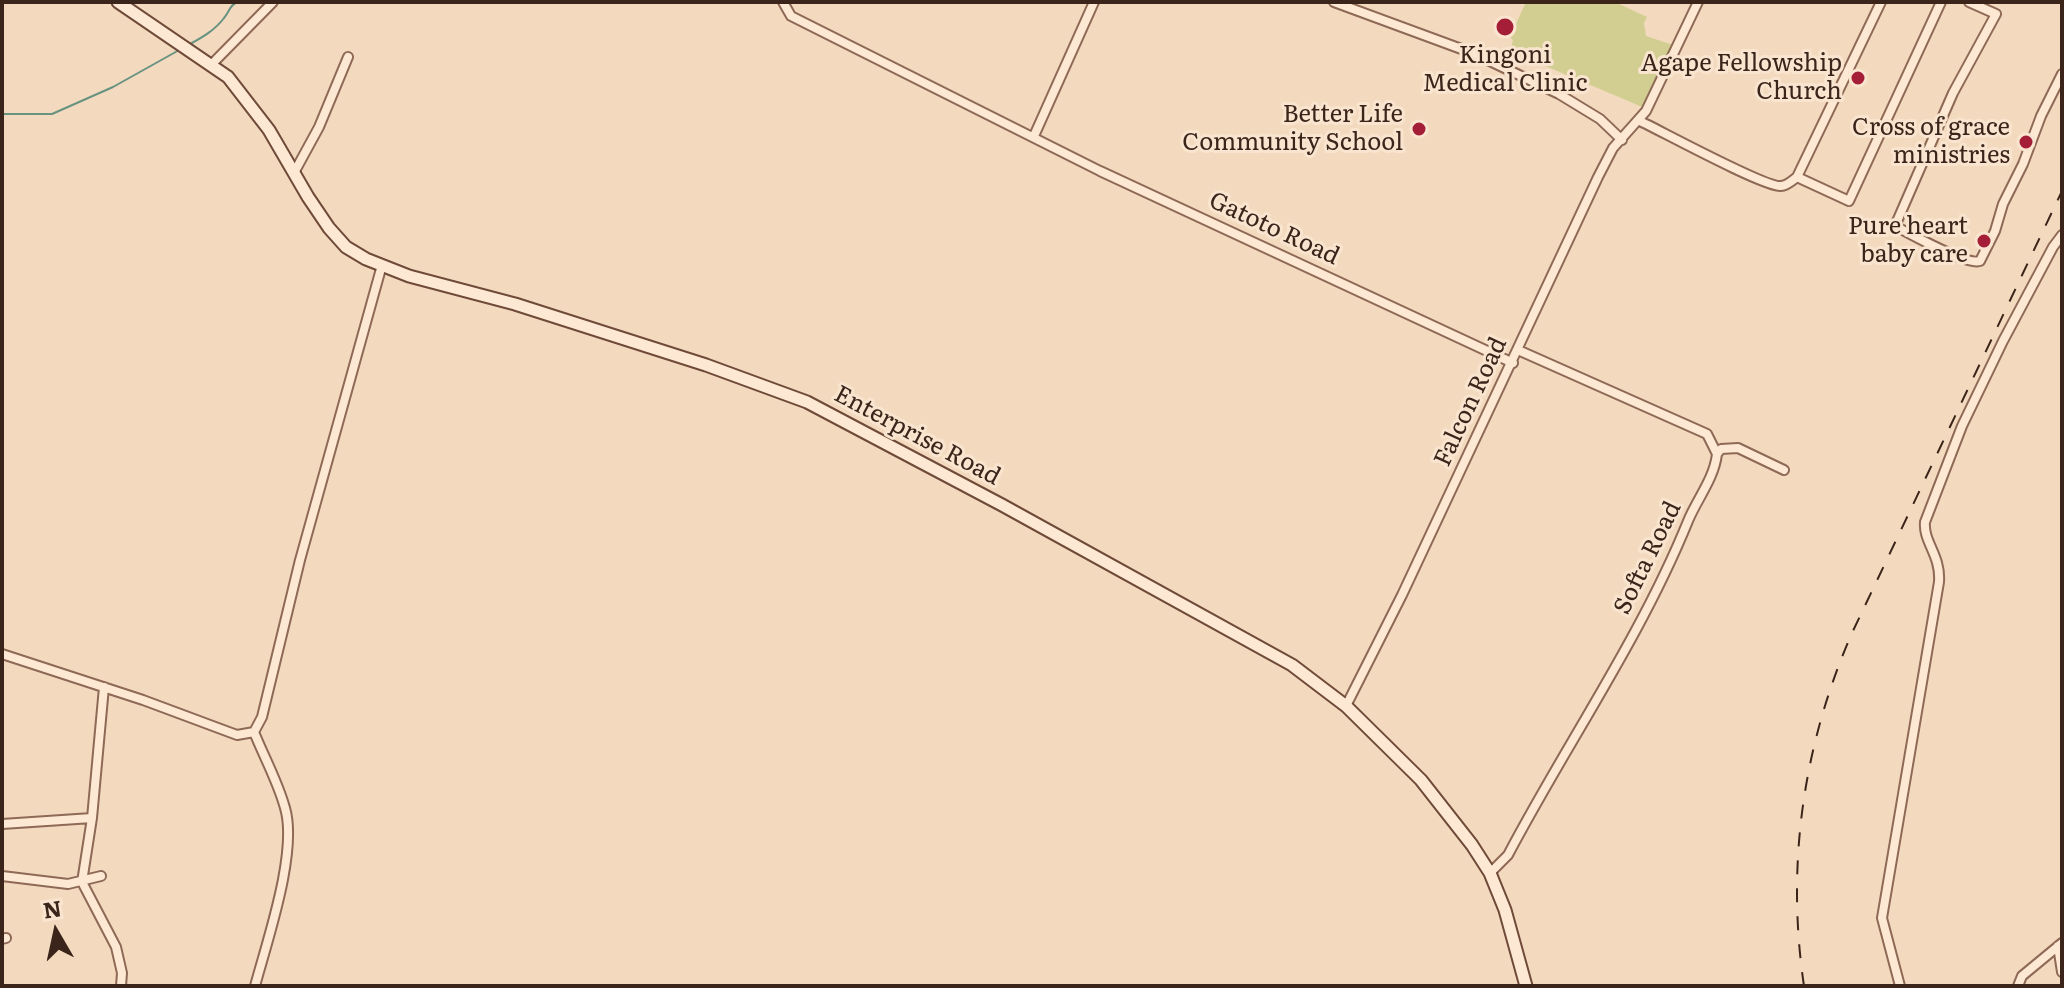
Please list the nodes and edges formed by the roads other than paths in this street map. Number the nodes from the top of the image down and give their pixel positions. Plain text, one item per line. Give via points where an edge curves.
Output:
1 (118, 2) edge
2 (273, 2) edge
3 (783, 2) edge
4 (1094, 2) edge
5 (1334, 2) edge
6 (1698, 2) edge
7 (1881, 2) edge
8 (1941, 2) edge
9 (1969, 2) edge
10 (348, 57) dead end
11 (211, 65) junction
12 (2062, 74) edge
13 (1640, 121) junction
14 (1034, 136) junction
15 (1622, 140) junction
16 (295, 171) junction
17 (1797, 177) junction
18 (2061, 239) edge
19 (382, 265) junction
20 (1518, 350) junction
21 (1513, 363) junction
22 (1717, 454) junction
23 (1784, 470) dead end
24 (2, 654) edge
25 (104, 687) junction
26 (1346, 706) junction
27 (254, 732) junction
28 (92, 818) junction
29 (2, 824) edge
30 (1490, 873) junction
31 (2, 876) edge
32 (101, 876) dead end
33 (82, 882) junction
34 (2060, 944) edge
35 (2062, 972) edge
36 (121, 986) edge
37 (255, 986) edge
38 (1526, 986) edge
39 (1900, 986) edge
40 (2018, 986) edge

1 - 11 main road, Enterprise Road
2 - 11 street
3 - 14 street, Gatoto Road via 791,16
4 - 14 street
5 - 15 street via 1475,54 1600,119
6 - 13 street, Falcon Road
7 - 17 street
8 - 17 street via 1849,201
9 - 12 street via 1996,14 1953,93 1895,226 1972,263 1980,261
10 - 16 street
11 - 16 main road, Enterprise Road via 245,97
13 - 15 street, Falcon Road
13 - 17 street via 1765,182 1782,186
14 - 21 street, Gatoto Road
15 - 20 street, Falcon Road via 1598,177
16 - 19 main road, Enterprise Road via 346,247
18 - 39 street via 1962,426 1925,522 1939,582 1882,918
19 - 26 main road, Enterprise Road via 706,365 807,402 1250,640
19 - 27 street
20 - 21 street, Falcon Road
20 - 22 street via 1707,434
21 - 26 street, Falcon Road
22 - 23 street via 1738,448
22 - 30 street, Softa Road via 1678,547 1623,654 1508,855
24 - 25 street
25 - 27 street via 237,735
25 - 28 street
26 - 30 main road, Enterprise Road via 1438,799
27 - 37 street via 286,809 288,830 286,860
28 - 29 street
28 - 33 street
30 - 38 main road, Enterprise Road
31 - 33 street
32 - 33 street
33 - 36 street via 116,947
34 - 35 street
34 - 40 street via 2022,976

